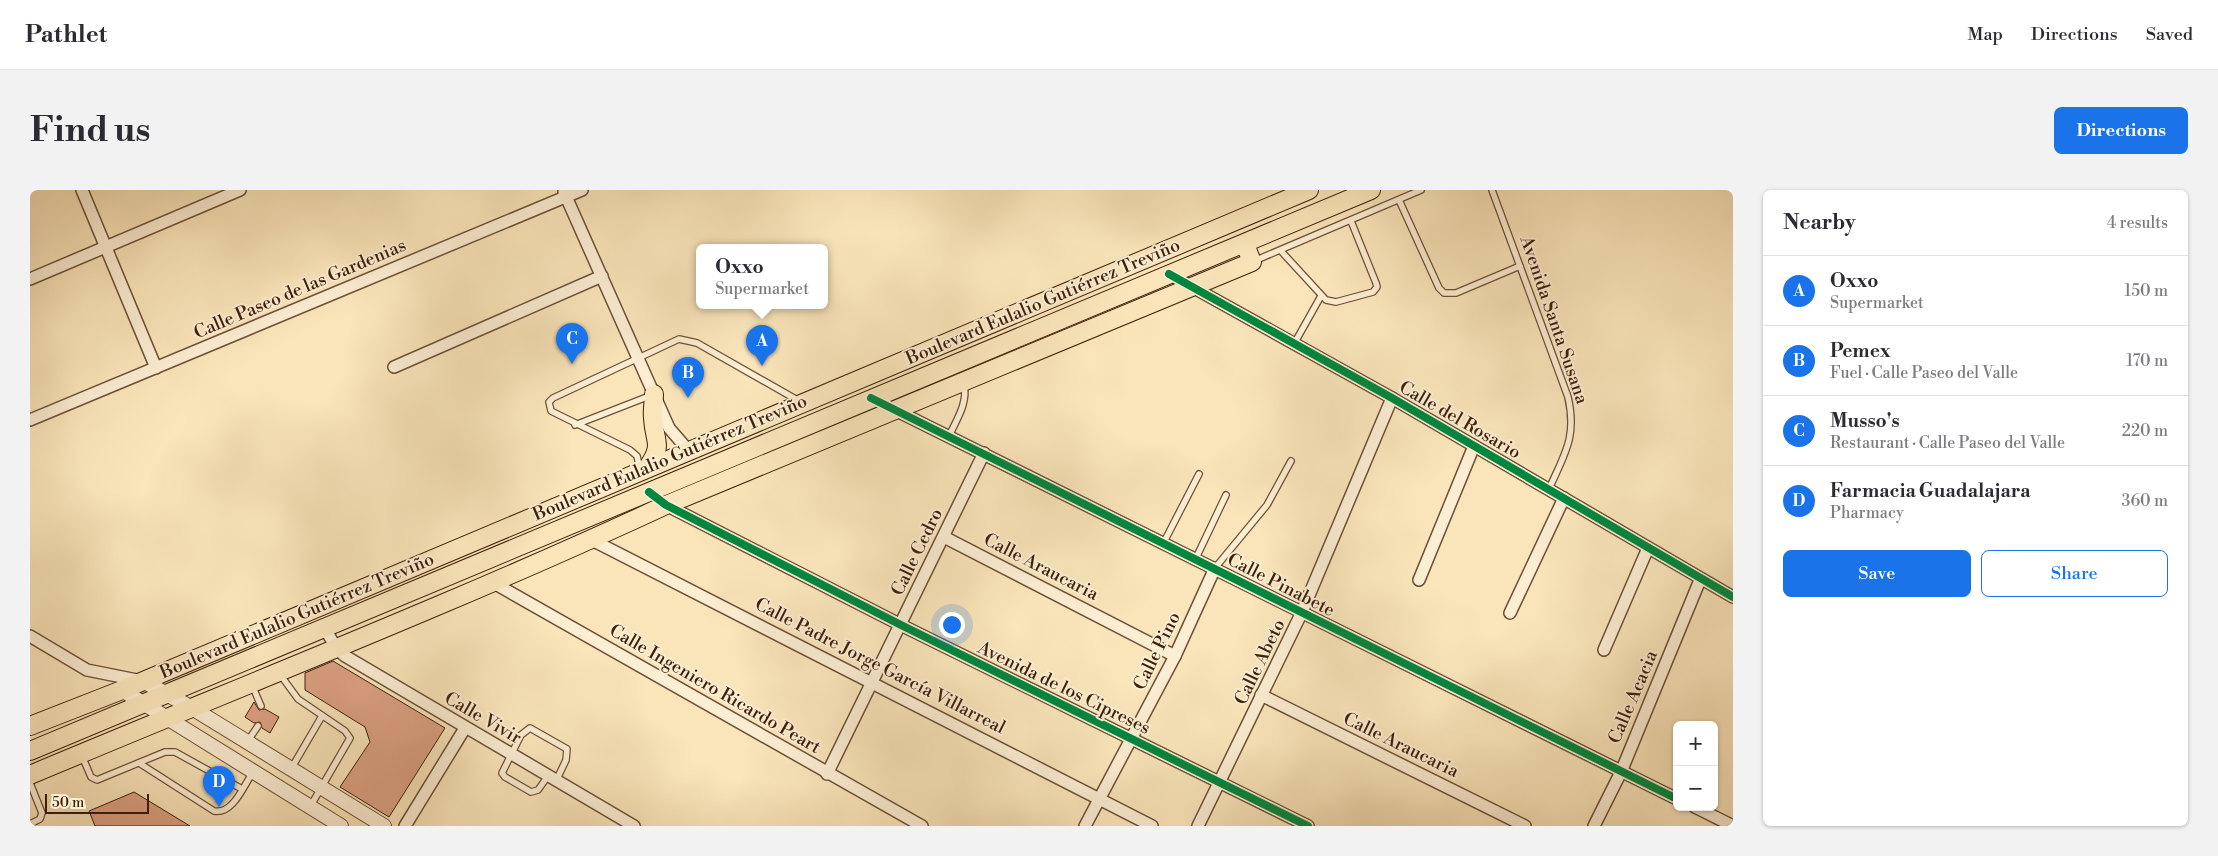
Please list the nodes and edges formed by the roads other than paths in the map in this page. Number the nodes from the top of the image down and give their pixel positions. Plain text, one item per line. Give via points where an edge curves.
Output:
1 (82, 190) edge
2 (240, 190) edge
3 (582, 190) edge
4 (1309, 190) edge
5 (1372, 190) edge
6 (1420, 190) edge
7 (1492, 190) edge
8 (565, 194) edge
9 (1399, 200) junction
10 (1351, 221) junction
11 (1245, 244) junction
12 (106, 247) junction
13 (1280, 251) junction
14 (1252, 262) junction
15 (1520, 266) junction
16 (1168, 274) junction
17 (602, 276) junction
18 (30, 279) edge
19 (1192, 287) junction
20 (1321, 296) junction
21 (1294, 344) junction
22 (638, 358) junction
23 (394, 367) dead end
24 (156, 368) junction
25 (964, 383) junction
26 (654, 394) junction
27 (871, 398) junction
28 (1392, 398) junction
29 (802, 403) junction
30 (897, 411) junction
31 (30, 420) edge
32 (575, 424) junction
33 (949, 436) junction
34 (1474, 446) junction
35 (688, 450) junction
36 (742, 452) junction
37 (984, 453) junction
38 (1291, 462) dead end
39 (644, 469) junction
40 (1199, 474) dead end
41 (1549, 489) junction
42 (649, 492) junction
43 (1226, 495) dead end
44 (1564, 498) junction
45 (666, 505) junction
46 (944, 536) junction
47 (592, 540) junction
48 (1164, 542) junction
49 (1648, 548) junction
50 (1196, 558) junction
51 (1215, 568) junction
52 (1419, 580) dead end
53 (1700, 580) junction
54 (492, 582) junction
55 (1733, 597) edge
56 (1302, 612) junction
57 (1510, 613) dead end
58 (901, 625) junction
59 (325, 629) junction
60 (30, 636) edge
61 (338, 649) junction
62 (1604, 650) dead end
63 (1175, 656) junction
64 (279, 673) junction
65 (143, 681) junction
66 (872, 682) junction
67 (120, 683) junction
68 (251, 684) junction
69 (169, 695) junction
70 (1261, 695) junction
71 (143, 704) junction
72 (261, 706) dead end
73 (192, 708) junction
74 (322, 716) junction
75 (166, 718) junction
76 (30, 726) edge
77 (258, 726) dead end
78 (465, 728) junction
79 (1133, 739) junction
80 (247, 742) junction
81 (30, 751) edge
82 (81, 754) junction
83 (511, 754) junction
84 (139, 762) junction
85 (291, 769) junction
86 (253, 772) junction
87 (1621, 772) junction
88 (827, 774) junction
89 (30, 775) edge
90 (552, 778) junction
91 (1219, 781) junction
92 (30, 783) edge
93 (322, 788) junction
94 (242, 789) junction
95 (1673, 797) edge
96 (1101, 798) junction
97 (310, 807) junction
98 (1702, 811) edge
99 (30, 824) edge
100 (341, 826) edge
101 (384, 826) edge
102 (405, 826) edge
103 (634, 826) edge
104 (922, 826) edge
105 (1085, 826) edge
106 (1152, 826) edge
107 (1198, 826) edge
108 (1308, 826) edge
109 (1525, 826) edge
110 (1594, 826) edge
111 (1733, 826) edge

1 - 12 street
2 - 12 street
3 - 8 street, Calle Paseo de las Gardenias
4 - 29 main road, Boulevard Eulalio Gutiérrez Treviño
5 - 11 main road, Boulevard Eulalio Gutiérrez Treviño
6 - 9 lane
7 - 15 lane, Avenida Santa Susana
8 - 17 street
8 - 24 street, Calle Paseo de las Gardenias
9 - 10 lane
9 - 15 lane via 1444,293 1456,293
10 - 13 lane
10 - 20 lane via 1376,290 1336,302
11 - 14 main road
11 - 16 main road, Boulevard Eulalio Gutiérrez Treviño
12 - 18 street
12 - 24 street
13 - 14 lane
13 - 20 lane
14 - 19 main road
15 - 41 lane, Avenida Santa Susana via 1572,416 1572,433
16 - 19 street, Calle del Rosario
16 - 27 main road, Boulevard Eulalio Gutiérrez Treviño
17 - 22 street
17 - 23 street
19 - 21 street, Calle del Rosario
19 - 25 main road
20 - 21 lane
21 - 28 street, Calle del Rosario
22 - 26 street
22 - 29 lane via 679,339 687,340
22 - 32 lane via 549,402 551,412
24 - 31 street, Calle Paseo de las Gardenias
25 - 30 main road
25 - 33 lane via 963,406
26 - 32 lane
26 - 35 street via 669,428
26 - 39 main road via 657,450
27 - 30 street, Calle Pinabete
27 - 36 main road, Boulevard Eulalio Gutiérrez Treviño
28 - 34 street, Calle del Rosario
28 - 56 street, Calle Abeto
29 - 35 main road, Boulevard Eulalio Gutiérrez Treviño
30 - 33 street, Calle Pinabete
30 - 45 main road
32 - 39 lane via 630,450
33 - 37 street, Calle Pinabete
34 - 41 street, Calle del Rosario
34 - 52 street
35 - 36 main road via 706,457
35 - 39 main road, Boulevard Eulalio Gutiérrez Treviño
36 - 42 main road, Boulevard Eulalio Gutiérrez Treviño
37 - 46 street, Calle Cedro
37 - 48 street, Calle Pinabete
38 - 51 lane via 1267,505
39 - 65 main road, Boulevard Eulalio Gutiérrez Treviño
40 - 48 lane
41 - 44 street, Calle del Rosario
42 - 45 street, Avenida de los Cipreses
42 - 59 main road, Boulevard Eulalio Gutiérrez Treviño
43 - 50 lane
44 - 49 street, Calle del Rosario
44 - 57 street
45 - 47 main road
45 - 58 street, Avenida de los Cipreses
46 - 58 street, Calle Cedro
46 - 63 street, Calle Araucaria
47 - 54 main road
47 - 66 street, Calle Padre Jorge García Villarreal
48 - 50 street, Calle Pinabete
49 - 53 street, Calle del Rosario
49 - 62 street
50 - 51 street, Calle Pinabete
51 - 56 street, Calle Pinabete
51 - 63 street, Calle Pino
53 - 55 street, Calle del Rosario
53 - 87 street, Calle Acacia
54 - 61 main road
54 - 88 street, Calle Ingeniero Ricardo Peart
56 - 70 street, Calle Abeto
56 - 87 street, Calle Pinabete
58 - 66 street, Calle Cedro
58 - 79 street, Avenida de los Cipreses
59 - 61 street, Calle Vivir
59 - 69 main road, Boulevard Eulalio Gutiérrez Treviño
60 - 67 street via 86,670
61 - 64 main road
61 - 78 street, Calle Vivir
63 - 79 street, Calle Pino
64 - 68 main road
64 - 74 lane via 293,695
65 - 67 main road, Boulevard Eulalio Gutiérrez Treviño
65 - 69 street
66 - 88 street, Calle Cedro
66 - 96 street, Calle Padre Jorge García Villarreal
67 - 71 street
67 - 76 main road, Boulevard Eulalio Gutiérrez Treviño
68 - 72 lane
68 - 73 main road
69 - 71 main road, Boulevard Eulalio Gutiérrez Treviño
69 - 73 street
70 - 91 street, Calle Abeto
70 - 109 street, Calle Araucaria
71 - 75 street
71 - 81 main road, Boulevard Eulalio Gutiérrez Treviño
73 - 75 main road
73 - 80 street
74 - 85 lane
74 - 93 lane via 350,738
75 - 82 main road
75 - 86 street
77 - 80 lane
78 - 83 street, Calle Vivir
78 - 102 street
79 - 91 street, Avenida de los Cipreses
79 - 96 street, Calle Pino
80 - 85 street
82 - 84 lane via 91,777 96,780
82 - 89 main road
83 - 90 street, Calle Vivir
83 - 90 lane via 502,771 505,777 531,792
83 - 90 lane via 521,735 530,728 557,742 567,749 568,754
84 - 94 lane via 165,752 175,752
84 - 94 lane via 214,811 230,807
85 - 93 street
86 - 94 lane
86 - 97 street
87 - 95 street, Calle Pinabete
87 - 110 street, Calle Acacia
88 - 104 street, Calle Ingeniero Ricardo Peart
90 - 103 street, Calle Vivir
91 - 107 street, Calle Abeto
91 - 108 street, Avenida de los Cipreses
92 - 99 lane via 42,813 40,819
93 - 97 lane
93 - 101 street
96 - 105 street, Calle Pino
96 - 106 street, Calle Padre Jorge García Villarreal
97 - 100 street
98 - 111 street

